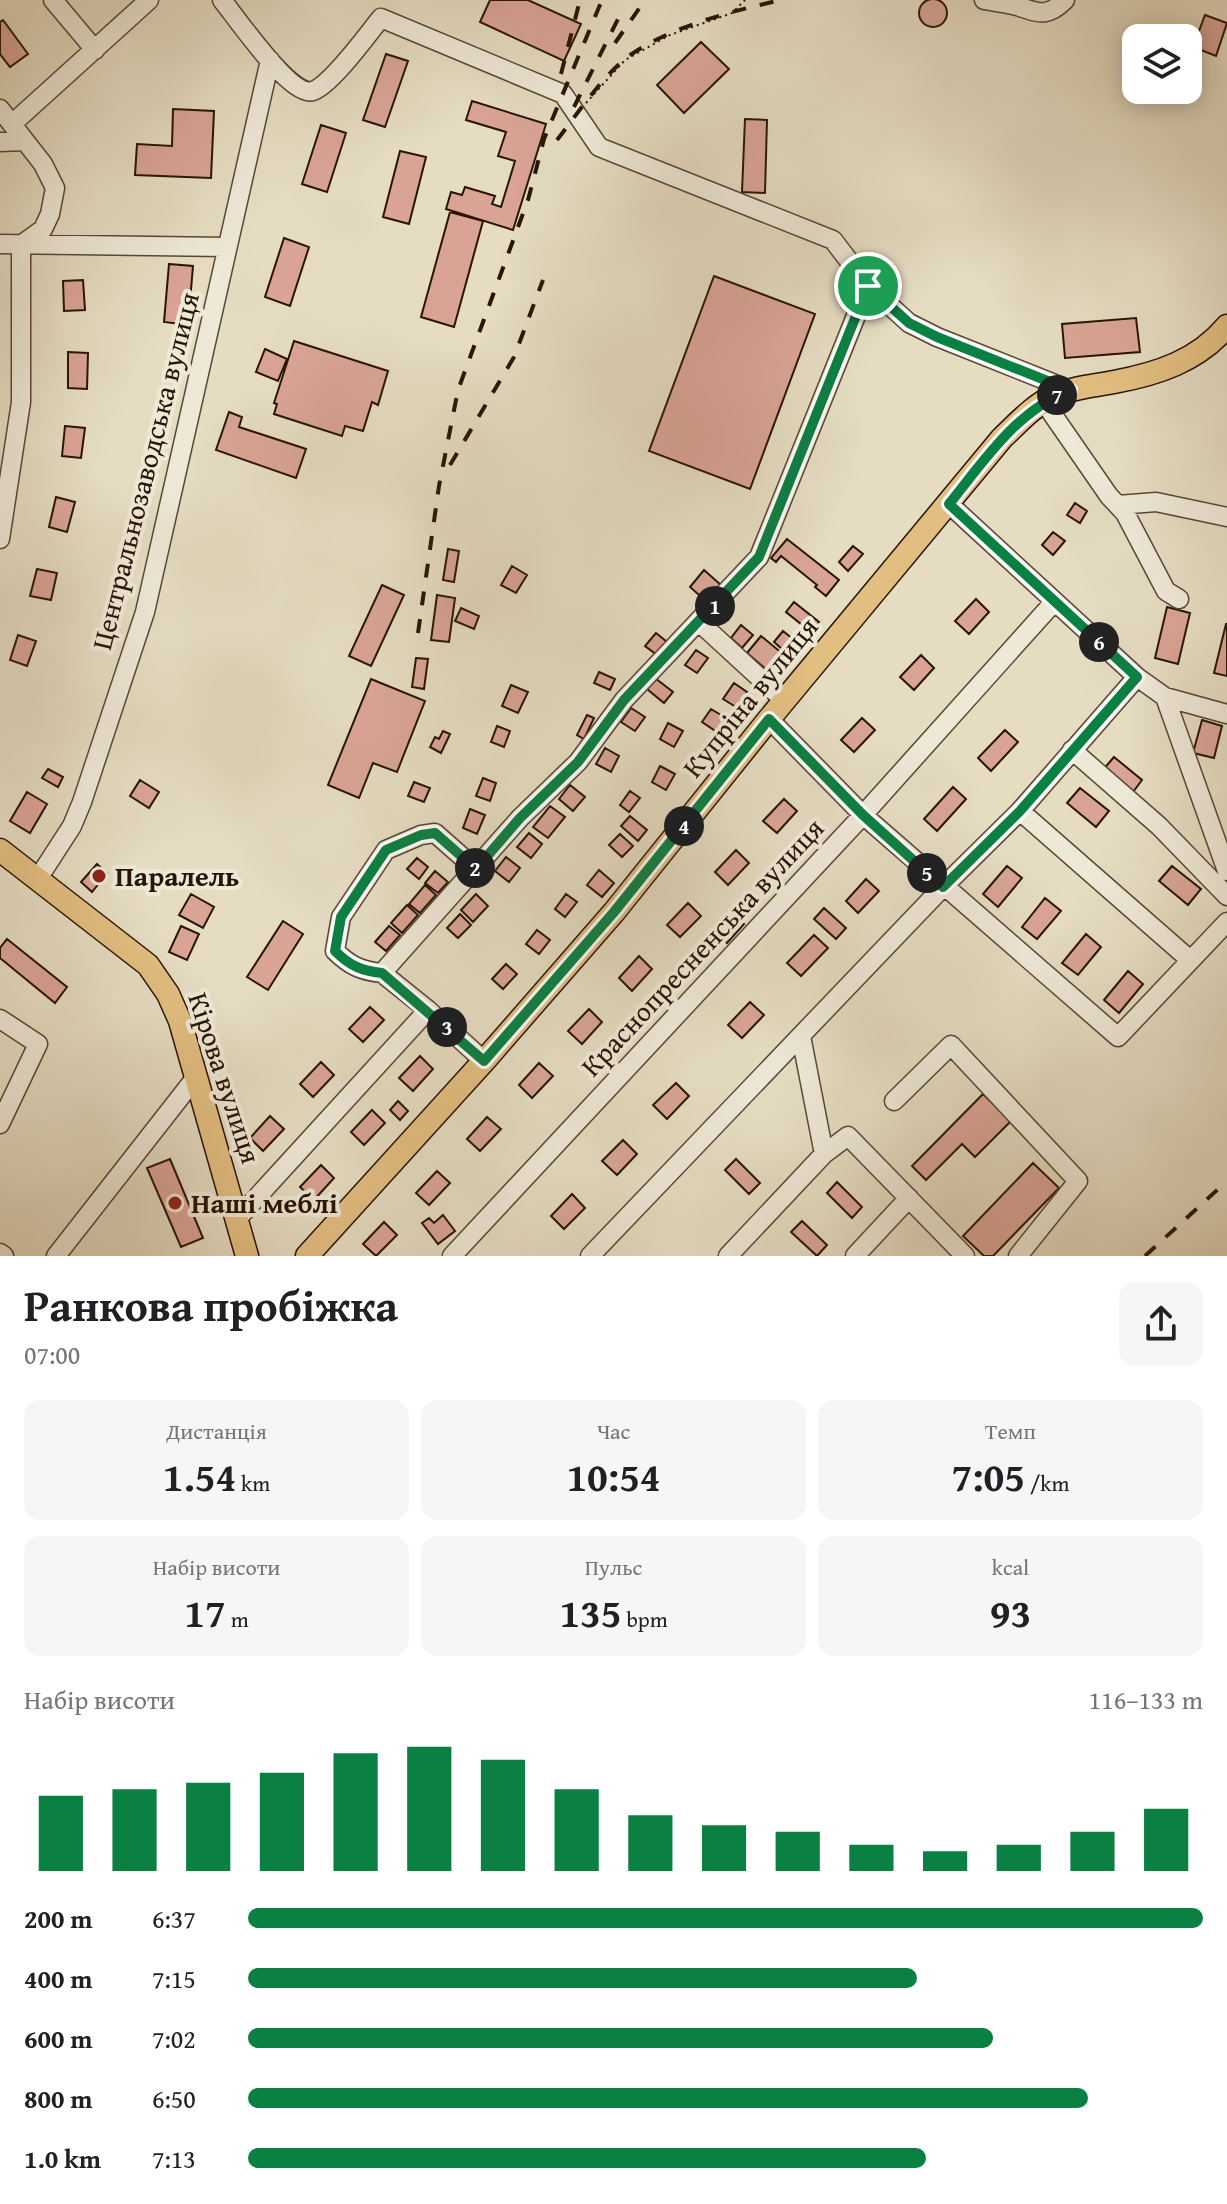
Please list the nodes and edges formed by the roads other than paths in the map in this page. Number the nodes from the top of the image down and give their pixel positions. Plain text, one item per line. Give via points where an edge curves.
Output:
1 (53, 0) edge
2 (149, 0) edge
3 (222, 0) edge
4 (984, 0) edge
5 (1065, 0) edge
6 (95, 50) junction
7 (270, 60) junction
8 (6, 116) edge
9 (25, 141) junction
10 (0, 142) edge
11 (0, 244) edge
12 (21, 245) junction
13 (227, 247) junction
14 (868, 286) junction
15 (1227, 326) edge
16 (1070, 390) junction
17 (1044, 402) junction
18 (949, 504) junction
19 (1118, 505) junction
20 (1227, 517) edge
21 (0, 539) edge
22 (1179, 599) dead end
23 (1054, 602) junction
24 (699, 622) junction
25 (1137, 677) junction
26 (1165, 697) junction
27 (785, 701) junction
28 (1227, 714) edge
29 (769, 719) junction
30 (1072, 750) junction
31 (1020, 811) junction
32 (863, 815) junction
33 (0, 850) edge
34 (476, 869) junction
35 (1227, 871) edge
36 (37, 880) junction
37 (943, 887) junction
38 (1227, 896) edge
39 (1227, 922) edge
40 (1189, 959) junction
41 (382, 973) junction
42 (428, 1010) junction
43 (0, 1019) edge
44 (801, 1036) junction
45 (484, 1061) junction
46 (196, 1077) junction
47 (894, 1101) dead end
48 (0, 1124) edge
49 (824, 1154) junction
50 (909, 1198) junction
51 (237, 1219) junction
52 (56, 1256) edge
53 (247, 1256) edge
54 (307, 1256) edge
55 (452, 1256) edge
56 (590, 1256) edge
57 (728, 1256) edge
58 (855, 1256) edge
59 (965, 1256) edge
60 (1018, 1256) edge

1 - 6 street
2 - 6 street
3 - 7 street
4 - 5 street via 1038,14
6 - 8 street
7 - 13 street, Центральнозаводська вулиця
7 - 14 street via 293,85 312,91 328,81 381,18 563,94 599,147 833,240
8 - 9 street
9 - 10 street
9 - 12 street via 55,188 43,229
11 - 12 street
12 - 13 street
12 - 21 street via 21,402
13 - 36 street, Центральнозаводська вулиця via 145,612 82,802
14 - 16 street via 909,323
14 - 24 street via 759,557
15 - 16 main road, Купріна вулиця via 1201,351 1160,372
16 - 17 main road, Купріна вулиця
17 - 18 main road, Купріна вулиця via 1002,438
17 - 19 street
18 - 23 street
18 - 27 main road, Купріна вулиця
19 - 20 street via 1156,502
19 - 22 street via 1166,591
23 - 25 street
23 - 32 street, Краснопресненська вулиця
24 - 27 street
24 - 34 street via 624,700 578,762
25 - 26 street
25 - 30 street
26 - 28 street
26 - 35 street
27 - 29 main road, Купріна вулиця
29 - 32 street
29 - 45 main road, Купріна вулиця via 614,912
30 - 31 street
30 - 38 street via 1159,826
31 - 37 street
31 - 40 street
32 - 37 street
32 - 55 street, Краснопресненська вулиця
33 - 36 main road, Кірова вулиця
34 - 41 street
34 - 41 street via 435,833 386,850 341,917 335,951 363,971
36 - 46 main road, Кірова вулиця via 148,965 180,1021
37 - 40 street via 1118,1037
37 - 44 street
39 - 40 street
41 - 42 street
42 - 45 street
42 - 51 street
43 - 48 street via 38,1044
44 - 49 street
44 - 56 street
45 - 54 main road, Купріна вулиця
46 - 51 main road, Кірова вулиця
46 - 52 street
47 - 60 street via 951,1045 1078,1181
49 - 50 street via 848,1136
49 - 57 street
50 - 58 street
50 - 59 street
51 - 53 main road, Кірова вулиця

